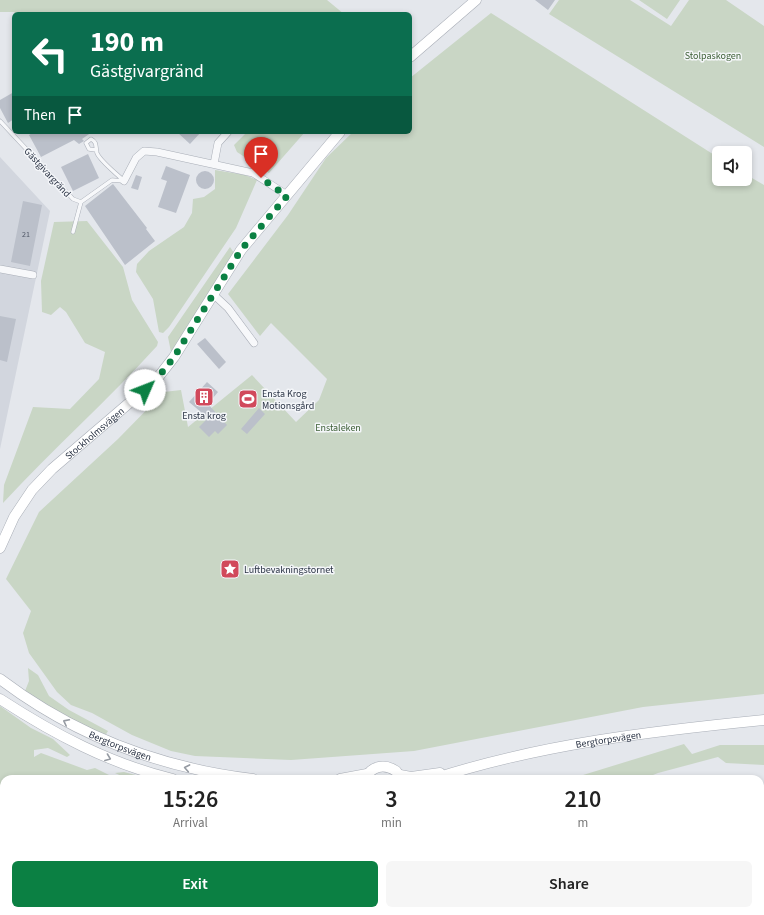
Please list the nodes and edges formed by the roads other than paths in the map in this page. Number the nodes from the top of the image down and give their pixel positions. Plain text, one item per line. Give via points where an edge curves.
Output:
1 (476, 0) edge
2 (412, 55) edge
3 (0, 120) edge
4 (12, 133) edge
5 (13, 134) edge
6 (226, 134) edge
7 (338, 134) edge
8 (96, 150) dead end
9 (214, 164) junction
10 (124, 181) junction
11 (287, 196) junction
12 (81, 202) junction
13 (73, 232) dead end
14 (0, 269) edge
15 (33, 275) dead end
16 (214, 295) junction
17 (254, 343) dead end
18 (0, 548) edge
19 (0, 679) edge
20 (0, 699) edge
21 (764, 720) edge
22 (456, 772) junction
23 (155, 775) edge
24 (229, 775) edge
25 (367, 775) edge
26 (398, 775) edge
27 (429, 775) edge
28 (446, 775) edge

1 - 2 main road
3 - 4 lane, Gästgivargränd
5 - 12 lane, Gästgivargränd via 73,199
6 - 9 street via 218,143
7 - 11 main road, Stockholmsvägen
8 - 10 lane
9 - 10 street via 144,151 136,158
9 - 11 street via 253,173
10 - 12 lane via 112,180
11 - 16 main road, Stockholmsvägen via 241,250
12 - 13 lane
14 - 15 street
16 - 17 street via 228,308
16 - 18 main road, Stockholmsvägen via 156,380 52,469 32,490 14,517
24 -> 19 main road, Bergtorpsvägen via 180,767 90,734 51,714
20 -> 23 main road, Bergtorpsvägen via 66,740
21 - 22 main road, Bergtorpsvägen via 581,743 506,758
22 - 27 main road, Bergtorpsvägen
22 - 28 main road, Bergtorpsvägen
25 - 26 main road, Bergtorpsvägen via 372,769 383,766 391,767

